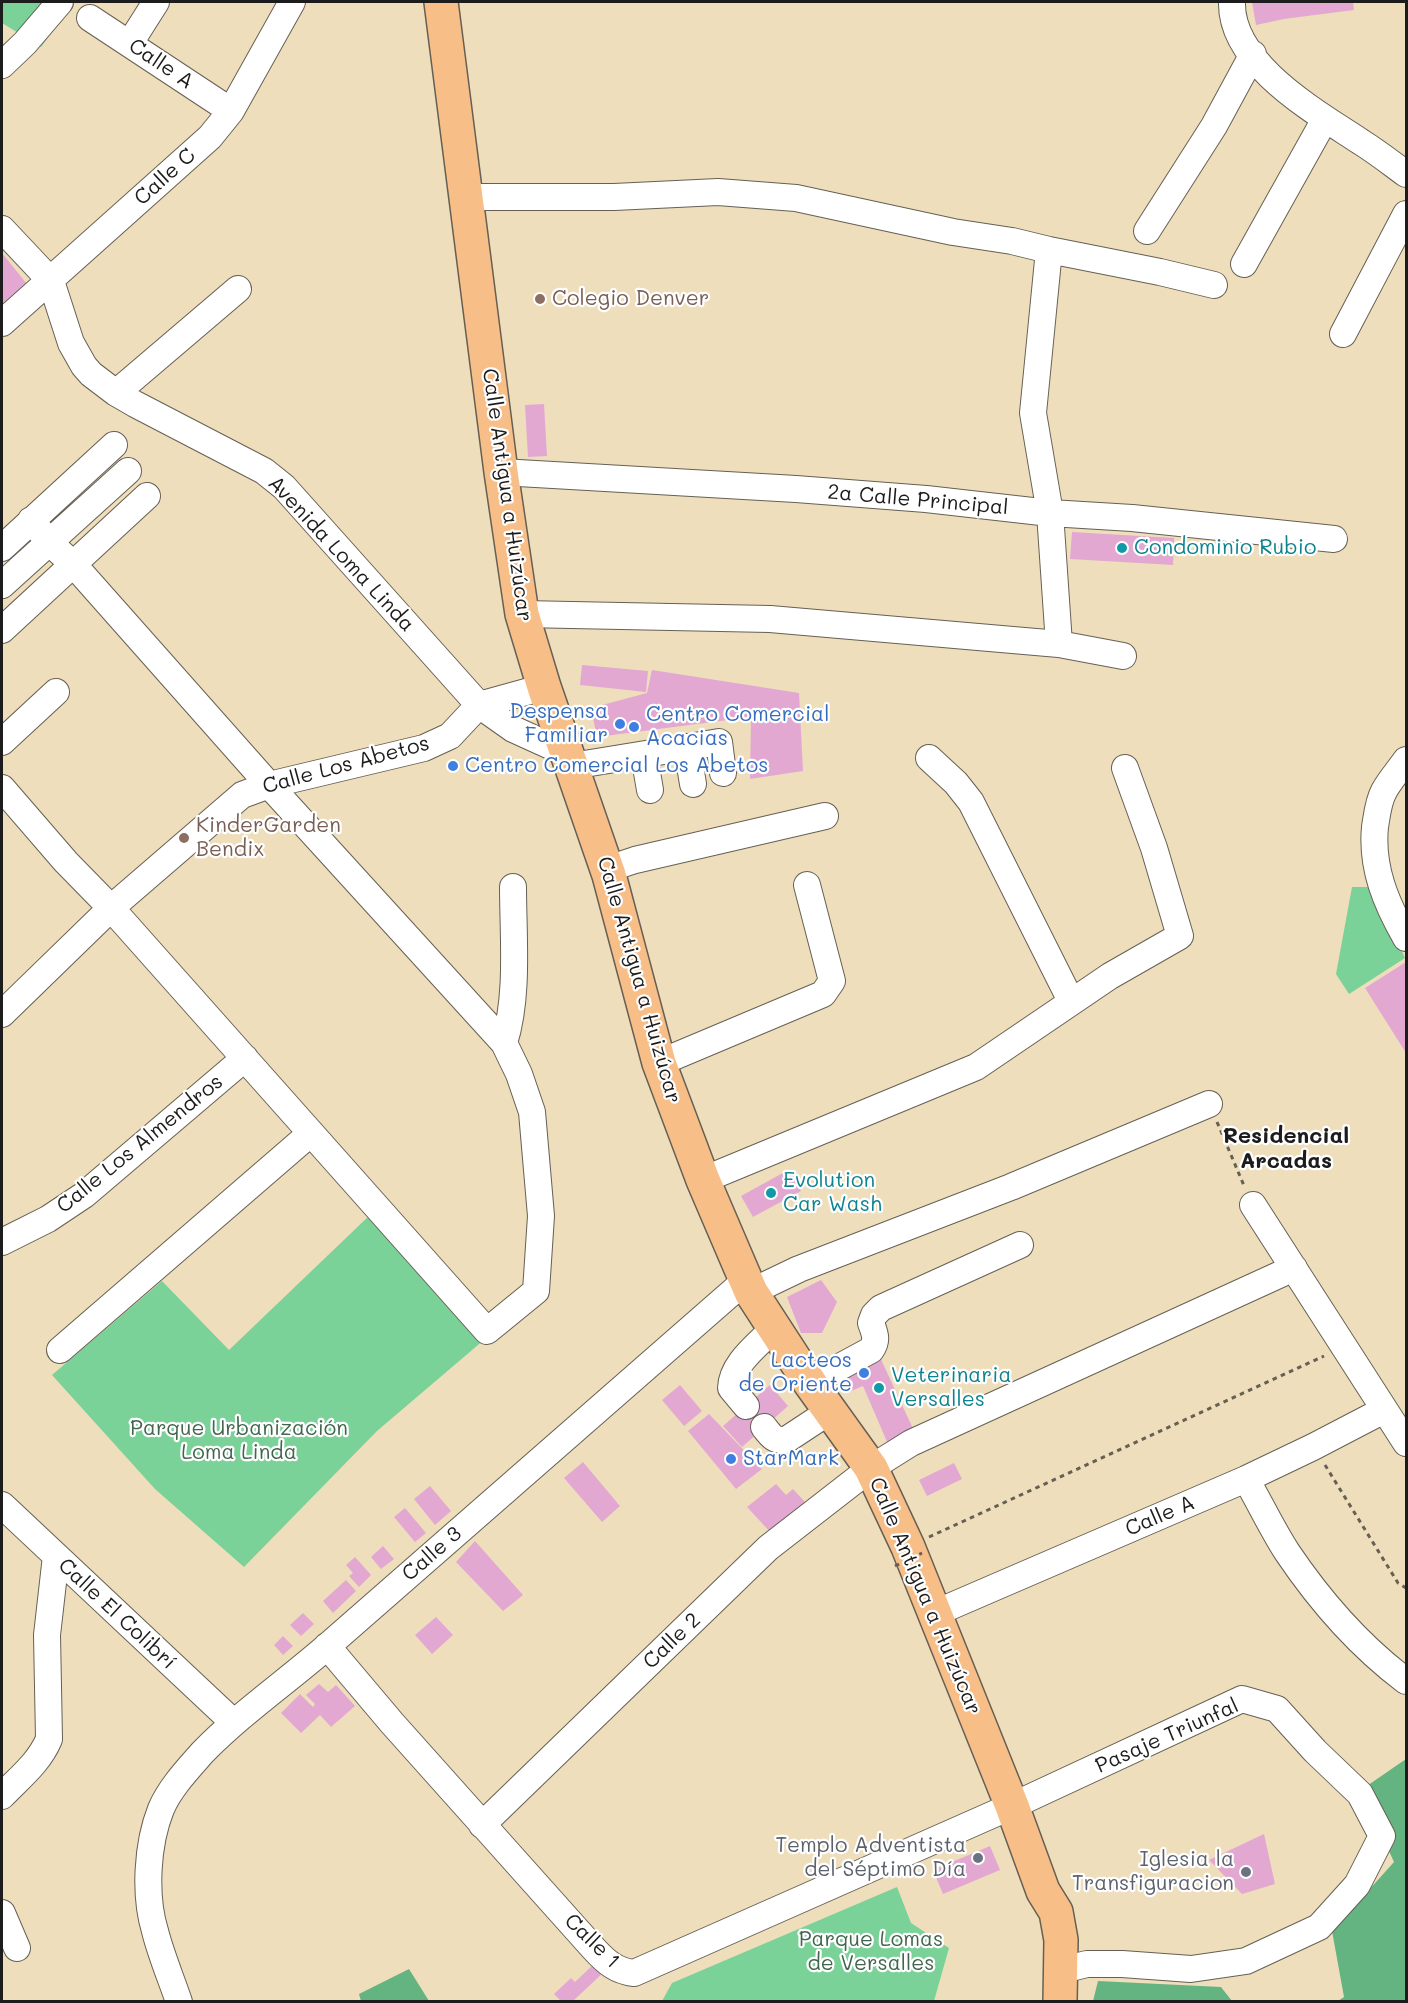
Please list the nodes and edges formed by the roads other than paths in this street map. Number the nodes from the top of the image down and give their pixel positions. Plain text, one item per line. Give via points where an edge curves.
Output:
1 (60, 2) edge
2 (156, 2) edge
3 (292, 2) edge
4 (441, 2) edge
5 (1232, 2) edge
6 (90, 18) dead end
7 (130, 43) junction
8 (1252, 54) junction
9 (2, 65) edge
10 (231, 111) junction
11 (1325, 119) junction
12 (1407, 174) edge
13 (466, 197) junction
14 (1407, 214) edge
15 (2, 229) edge
16 (1147, 231) dead end
17 (1049, 250) junction
18 (1244, 264) dead end
19 (51, 281) junction
20 (1214, 285) dead end
21 (238, 289) dead end
22 (2, 323) edge
23 (1343, 334) dead end
24 (116, 393) junction
25 (114, 445) dead end
26 (128, 471) dead end
27 (501, 472) junction
28 (147, 496) dead end
29 (1050, 513) junction
30 (31, 520) junction
31 (1335, 539) dead end
32 (50, 543) junction
33 (2, 548) edge
34 (74, 565) junction
35 (2, 585) edge
36 (522, 614) junction
37 (2, 630) edge
38 (1059, 644) junction
39 (1123, 656) dead end
40 (544, 687) junction
41 (56, 692) dead end
42 (479, 705) junction
43 (2, 742) edge
44 (687, 747) junction
45 (644, 755) junction
46 (929, 758) dead end
47 (570, 760) junction
48 (1407, 760) edge
49 (1125, 768) dead end
50 (723, 773) dead end
51 (693, 783) dead end
52 (269, 784) junction
53 (2, 788) edge
54 (650, 790) dead end
55 (825, 816) dead end
56 (608, 869) junction
57 (807, 885) dead end
58 (513, 887) dead end
59 (111, 908) junction
60 (1407, 938) edge
61 (1071, 1001) junction
62 (2, 1014) edge
63 (504, 1043) junction
64 (245, 1058) junction
65 (659, 1064) junction
66 (1209, 1104) road end
67 (311, 1133) junction
68 (703, 1180) junction
69 (1253, 1205) road end
70 (2, 1242) edge
71 (1020, 1245) dead end
72 (1294, 1268) junction
73 (749, 1286) junction
74 (774, 1328) junction
75 (60, 1350) dead end
76 (810, 1383) junction
77 (746, 1406) dead end
78 (1384, 1410) junction
79 (830, 1411) junction
80 (764, 1427) dead end
81 (1407, 1443) edge
82 (872, 1468) junction
83 (1246, 1479) junction
84 (2, 1505) edge
85 (56, 1556) junction
86 (933, 1614) junction
87 (327, 1646) junction
88 (1407, 1681) edge
89 (233, 1722) junction
90 (2, 1796) edge
91 (1012, 1806) junction
92 (482, 1825) junction
93 (1043, 1891) junction
94 (2, 1913) edge
95 (17, 1947) dead end
96 (1067, 1969) edge
97 (179, 2001) edge
98 (1042, 2001) edge

1 - 9 street
2 - 7 street
3 - 10 street, Calle C
4 - 13 main road, Calle Antigua a Huizúcar
5 - 8 street via 1233,18
6 - 7 street, Calle A
7 - 10 street, Calle A
8 - 11 street via 1264,70
8 - 16 street via 1209,135
10 - 19 street, Calle C via 210,137
11 - 12 street
11 - 18 street
13 - 17 street via 718,192 796,198
13 - 27 main road, Calle Antigua a Huizúcar
14 - 23 street
15 - 19 street
17 - 20 street
17 - 29 street via 1033,413
19 - 22 street, Calle C
19 - 24 street, Avenida Loma Linda via 65,328 79,357 91,374
21 - 24 street
24 - 42 street, Avenida Loma Linda via 264,471 284,487
25 - 30 street
26 - 32 street
27 - 29 street, 2a Calle Principal via 795,489
27 - 36 main road, Calle Antigua a Huizúcar
28 - 34 street
29 - 31 street, 2a Calle Principal
29 - 38 street
30 - 32 street
30 - 33 street
32 - 34 street
32 - 35 street
34 - 37 street
34 - 52 street
36 - 38 street via 770,619
36 - 40 main road, Calle Antigua a Huizúcar
38 - 39 street
40 - 42 street
40 - 47 main road, Calle Antigua a Huizúcar
41 - 43 street
42 - 47 street, Avenida Loma Linda
42 - 52 street, Calle Los Abetos via 450,736 424,748
44 - 45 street
44 - 50 street via 719,742
44 - 51 street
45 - 47 street
45 - 54 street
46 - 61 street via 971,802
47 - 56 main road, Calle Antigua a Huizúcar
48 - 60 street via 1384,791 1374,841 1380,883
49 - 61 street via 1180,936
52 - 59 street, Calle Los Abetos via 242,795
52 - 63 street
53 - 59 street
55 - 56 street
56 - 65 main road, Calle Antigua a Huizúcar
57 - 65 street via 832,981 823,994
58 - 63 street via 513,1004
59 - 62 street, Calle Los Abetos
59 - 64 street
61 - 68 street via 976,1067
63 - 67 street via 532,1112 541,1215 536,1291 487,1331
64 - 67 street
64 - 70 street, Calle Los Almendros via 84,1195
65 - 68 main road, Calle Antigua a Huizúcar
66 - 73 street, Calle 3 via 1011,1187
67 - 75 street
68 - 73 main road, Calle Antigua a Huizúcar
69 - 72 street
71 - 76 street via 881,1308 871,1323 876,1336 871,1350
72 - 78 street
72 - 82 street, Calle 2 via 912,1443
73 - 74 main road, Calle Antigua a Huizúcar
73 - 87 street, Calle 3
74 - 76 main road, Calle Antigua a Huizúcar
74 - 77 street via 734,1373 731,1388
76 - 79 main road, Calle Antigua a Huizúcar
78 - 81 street
78 - 83 street, Calle A
79 - 80 street via 786,1440 778,1441
79 - 82 main road, Calle Antigua a Huizúcar
82 - 86 main road, Calle Antigua a Huizúcar
82 - 92 street, Calle 2 via 768,1548
83 - 86 street, Calle A
83 - 88 street via 1287,1551 1335,1617 1367,1650
84 - 85 street, Calle El Colibrí
85 - 89 street, Calle El Colibrí
85 - 90 street via 46,1635 49,1739 36,1762
86 - 91 main road, Calle Antigua a Huizúcar
87 - 89 street, Calle 3
87 - 92 street, Calle 1
89 - 97 street, Calle 3 via 174,1786 162,1807 149,1850 154,1928
91 - 92 street, Calle 1 via 634,1973 614,1968 604,1959
91 - 93 main road, Calle Antigua a Huizúcar
91 - 96 street, Pasaje Triunfal via 1242,1699 1277,1709 1360,1794 1382,1836 1358,1885 1319,1928 1245,1961 1191,1969 1122,1964
93 - 96 main road, Calle Antigua a Huizúcar via 1056,1912
93 - 98 main road, Calle Antigua a Huizúcar
94 - 95 street

